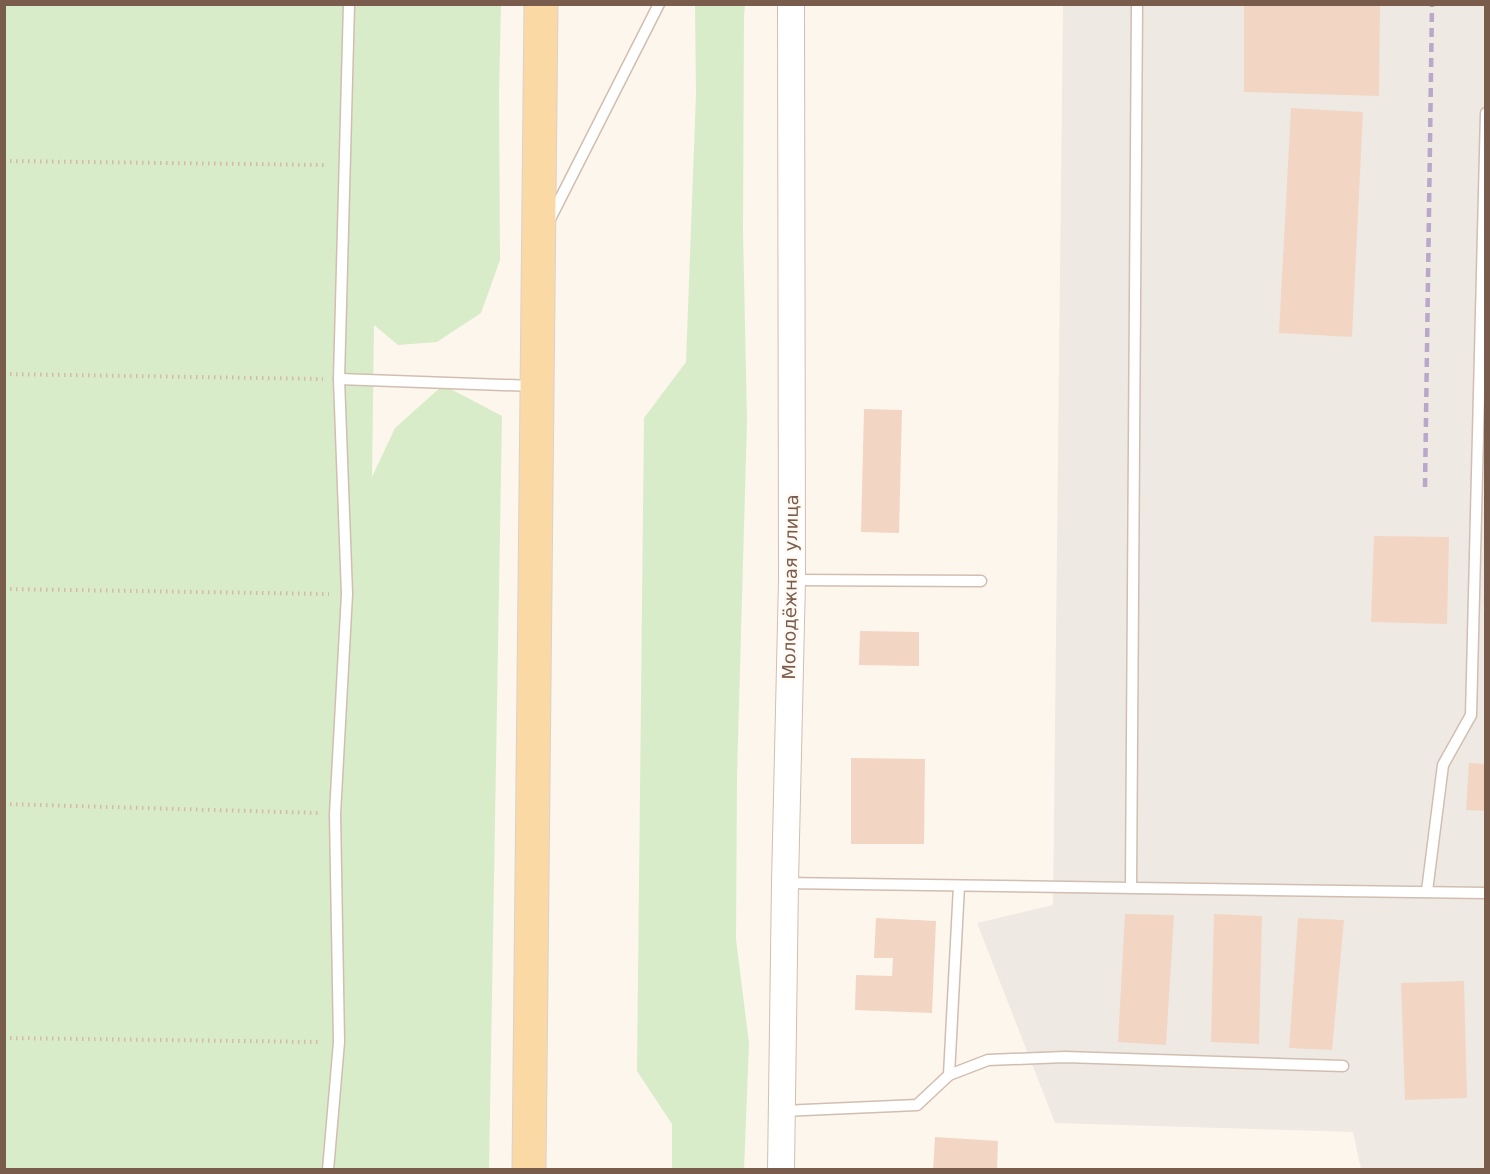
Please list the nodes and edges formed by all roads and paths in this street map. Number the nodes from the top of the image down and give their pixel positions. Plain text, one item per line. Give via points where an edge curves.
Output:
1 (349, 4) edge
2 (542, 4) edge
3 (659, 4) edge
4 (791, 4) edge
5 (1137, 4) edge
6 (1485, 113) edge
7 (4, 161) edge
8 (345, 165) junction
9 (540, 240) junction
10 (4, 374) edge
11 (339, 379) junction
12 (538, 386) junction
13 (792, 580) junction
14 (981, 581) dead end
15 (4, 589) edge
16 (347, 594) junction
17 (4, 804) edge
18 (334, 814) junction
19 (785, 883) junction
20 (959, 886) junction
21 (1131, 887) junction
22 (1427, 891) junction
23 (1485, 893) edge
24 (4, 1038) edge
25 (339, 1042) junction
26 (1343, 1066) dead end
27 (950, 1075) junction
28 (781, 1111) junction
29 (328, 1170) edge
30 (529, 1170) edge
31 (781, 1170) edge

1 - 8 lane
2 - 9 main road
3 - 9 lane
4 - 13 street, Молодёжная улица
5 - 21 lane
6 - 22 lane via 1471,715 1443,765
7 - 8 path
8 - 11 lane
9 - 12 main road
10 - 11 path
11 - 12 lane
11 - 16 lane
12 - 30 main road
13 - 14 lane
13 - 19 street, Молодёжная улица
15 - 16 path
16 - 18 lane
17 - 18 path
18 - 25 lane
19 - 20 lane
19 - 28 street, Молодёжная улица
20 - 21 lane
20 - 27 lane
21 - 22 lane
22 - 23 lane
24 - 25 path
25 - 29 lane
26 - 27 lane via 1065,1057 988,1060
27 - 28 lane via 916,1105
28 - 31 street, Молодёжная улица

